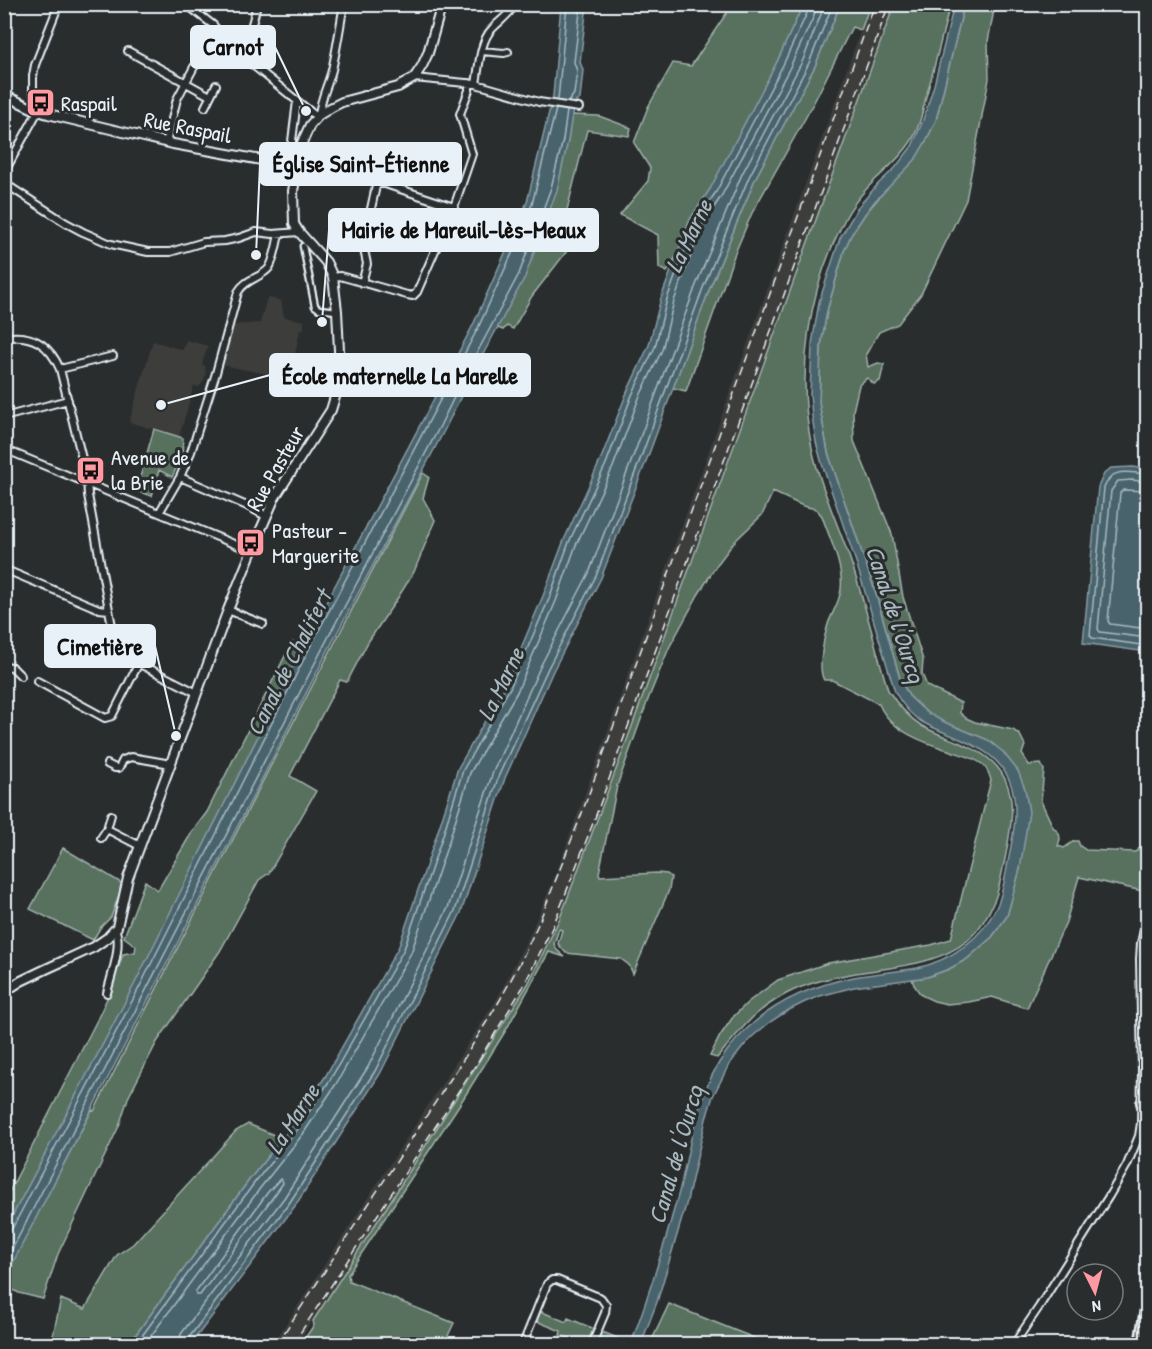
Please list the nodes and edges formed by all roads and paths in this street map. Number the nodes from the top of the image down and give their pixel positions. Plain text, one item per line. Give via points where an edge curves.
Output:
1 (59, 4) edge
2 (186, 4) edge
3 (257, 4) edge
4 (344, 4) edge
5 (442, 4) edge
6 (515, 4) edge
7 (226, 40) junction
8 (233, 49) junction
9 (128, 51) dead end
10 (482, 51) junction
11 (508, 52) dead end
12 (414, 78) junction
13 (186, 83) junction
14 (473, 83) junction
15 (216, 85) dead end
16 (4, 95) edge
17 (210, 96) junction
18 (297, 101) junction
19 (205, 107) dead end
20 (579, 108) dead end
21 (38, 111) junction
22 (318, 116) junction
23 (166, 142) junction
24 (293, 166) junction
25 (4, 173) edge
26 (4, 183) edge
27 (454, 207) junction
28 (299, 232) junction
29 (279, 234) junction
30 (303, 246) dead end
31 (333, 277) junction
32 (362, 283) junction
33 (337, 311) junction
34 (4, 338) edge
35 (113, 356) dead end
36 (60, 369) junction
37 (68, 400) junction
38 (4, 417) edge
39 (7, 450) edge
40 (4, 464) edge
41 (180, 477) junction
42 (87, 484) junction
43 (159, 513) junction
44 (266, 516) junction
45 (251, 551) junction
46 (4, 569) edge
47 (109, 610) junction
48 (228, 610) junction
49 (263, 624) dead end
50 (139, 663) junction
51 (4, 666) edge
52 (21, 676) dead end
53 (37, 681) dead end
54 (197, 693) junction
55 (107, 764) dead end
56 (171, 764) junction
57 (111, 815) dead end
58 (107, 829) junction
59 (101, 838) dead end
60 (141, 846) junction
61 (1148, 912) edge
62 (115, 929) junction
63 (4, 992) edge
64 (107, 993) dead end
65 (1142, 1103) junction
66 (1148, 1116) edge
67 (1148, 1297) edge
68 (523, 1344) edge
69 (592, 1344) edge
70 (1014, 1344) edge
71 (1140, 1344) edge

1 - 21 street via 35,65 33,90
2 - 7 street
3 - 8 street via 250,33
4 - 22 street via 337,50
5 - 12 street via 428,53
6 - 10 street via 508,16 491,29
7 - 8 street
7 - 13 street via 211,59 194,67
8 - 18 street
9 - 13 street
10 - 11 street
10 - 14 street
12 - 14 street
12 - 22 street via 398,87 342,102
13 - 17 street
13 - 23 street via 177,99
14 - 20 street via 543,103
14 - 27 street via 460,114 472,154
15 - 17 street
16 - 21 street, Rue Raspail
17 - 19 street
18 - 22 street
18 - 24 street
21 - 23 street, Rue Raspail
21 - 25 street
22 - 24 street via 306,133
23 - 24 street, Rue Raspail
24 - 28 street via 294,224
26 - 29 street via 83,232 111,244 148,252 170,252 256,232
27 - 32 street via 413,296
27 - 32 street via 385,184 376,186 363,245 367,264
28 - 29 street
28 - 31 street via 326,262
29 - 41 street via 268,270 238,292 196,439
30 - 33 street via 315,306
31 - 32 street
31 - 33 street, Rue Pasteur
33 - 44 street, Rue Pasteur via 340,370 331,410
34 - 36 street via 24,336 36,341 48,349
35 - 36 street
36 - 37 street
37 - 38 street
37 - 42 street
39 - 40 street
39 - 42 street
41 - 43 street
41 - 44 street
42 - 43 street
42 - 47 street
43 - 45 street
44 - 45 street, Rue Pasteur
45 - 48 street, Rue Pasteur
46 - 47 street
47 - 50 street via 114,637 130,659
48 - 49 street
48 - 54 street, Rue Pasteur
50 - 53 street via 108,718
50 - 54 street
51 - 52 street via 12,667
54 - 56 street, Rue Pasteur
55 - 56 street via 119,768 123,760 131,757
56 - 60 street, Rue Pasteur
57 - 58 street
58 - 59 street
58 - 60 street
60 - 62 street, Rue Pasteur
61 - 65 street via 1139,976
62 - 63 street via 94,947
62 - 64 street via 117,951
65 - 66 main road
65 - 70 street via 1139,1136 1127,1165
67 - 71 main road
68 - 69 street via 548,1284 557,1280 601,1298 606,1305

